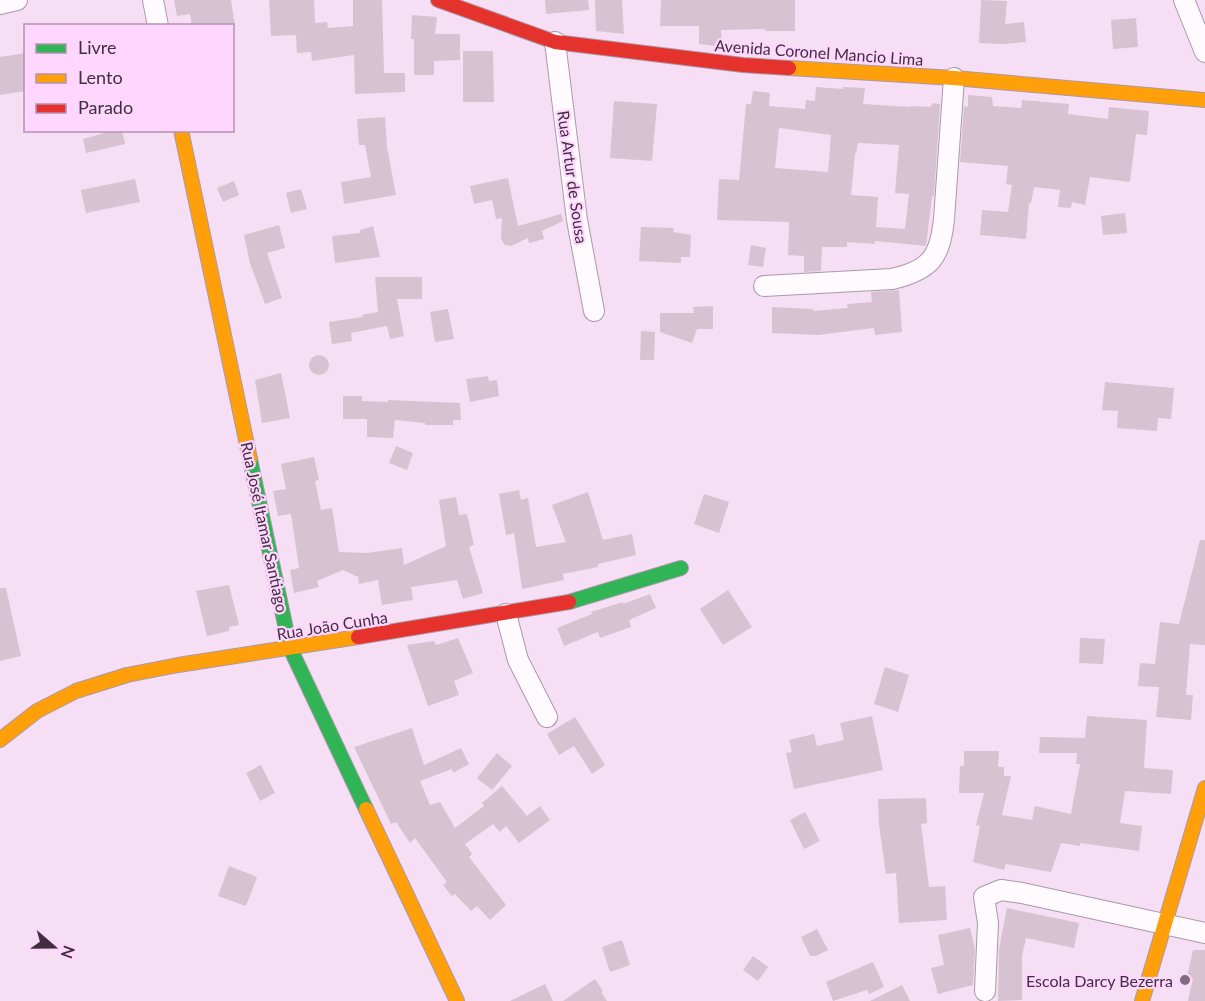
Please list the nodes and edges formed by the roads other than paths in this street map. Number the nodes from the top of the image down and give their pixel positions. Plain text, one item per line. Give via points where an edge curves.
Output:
1 (17, 0) edge
2 (153, 0) edge
3 (438, 0) edge
4 (1184, 0) edge
5 (0, 4) edge
6 (158, 24) edge
7 (555, 42) junction
8 (1205, 51) edge
9 (954, 78) junction
10 (1205, 100) edge
11 (181, 132) edge
12 (764, 286) dead end
13 (594, 311) dead end
14 (681, 568) dead end
15 (506, 614) junction
16 (290, 648) junction
17 (547, 717) dead end
18 (0, 740) edge
19 (1205, 788) edge
20 (1165, 925) junction
21 (1205, 933) edge
22 (985, 991) dead end
23 (457, 1001) edge
24 (1142, 1001) edge

1 - 5 street
2 - 6 street
3 - 7 street, Avenida Coronel Mancio Lima
4 - 8 street
7 - 9 street, Avenida Coronel Mancio Lima via 743,65
7 - 13 street, Rua Artur de Sousa via 577,220
9 - 10 street, Avenida Coronel Mancio Lima
9 - 12 street via 942,239 935,255 920,269 892,279
11 - 16 street, Rua José Itamar Santiago
14 - 15 street, Rua João Cunha via 571,602
15 - 16 street, Rua João Cunha
15 - 17 street via 518,660
16 - 18 street, Rua João Cunha via 127,675 86,688 37,711
16 - 23 street, Rua José Itamar Santiago
19 - 20 street
20 - 21 street
20 - 22 street via 1000,890 984,897 988,922
20 - 24 street

